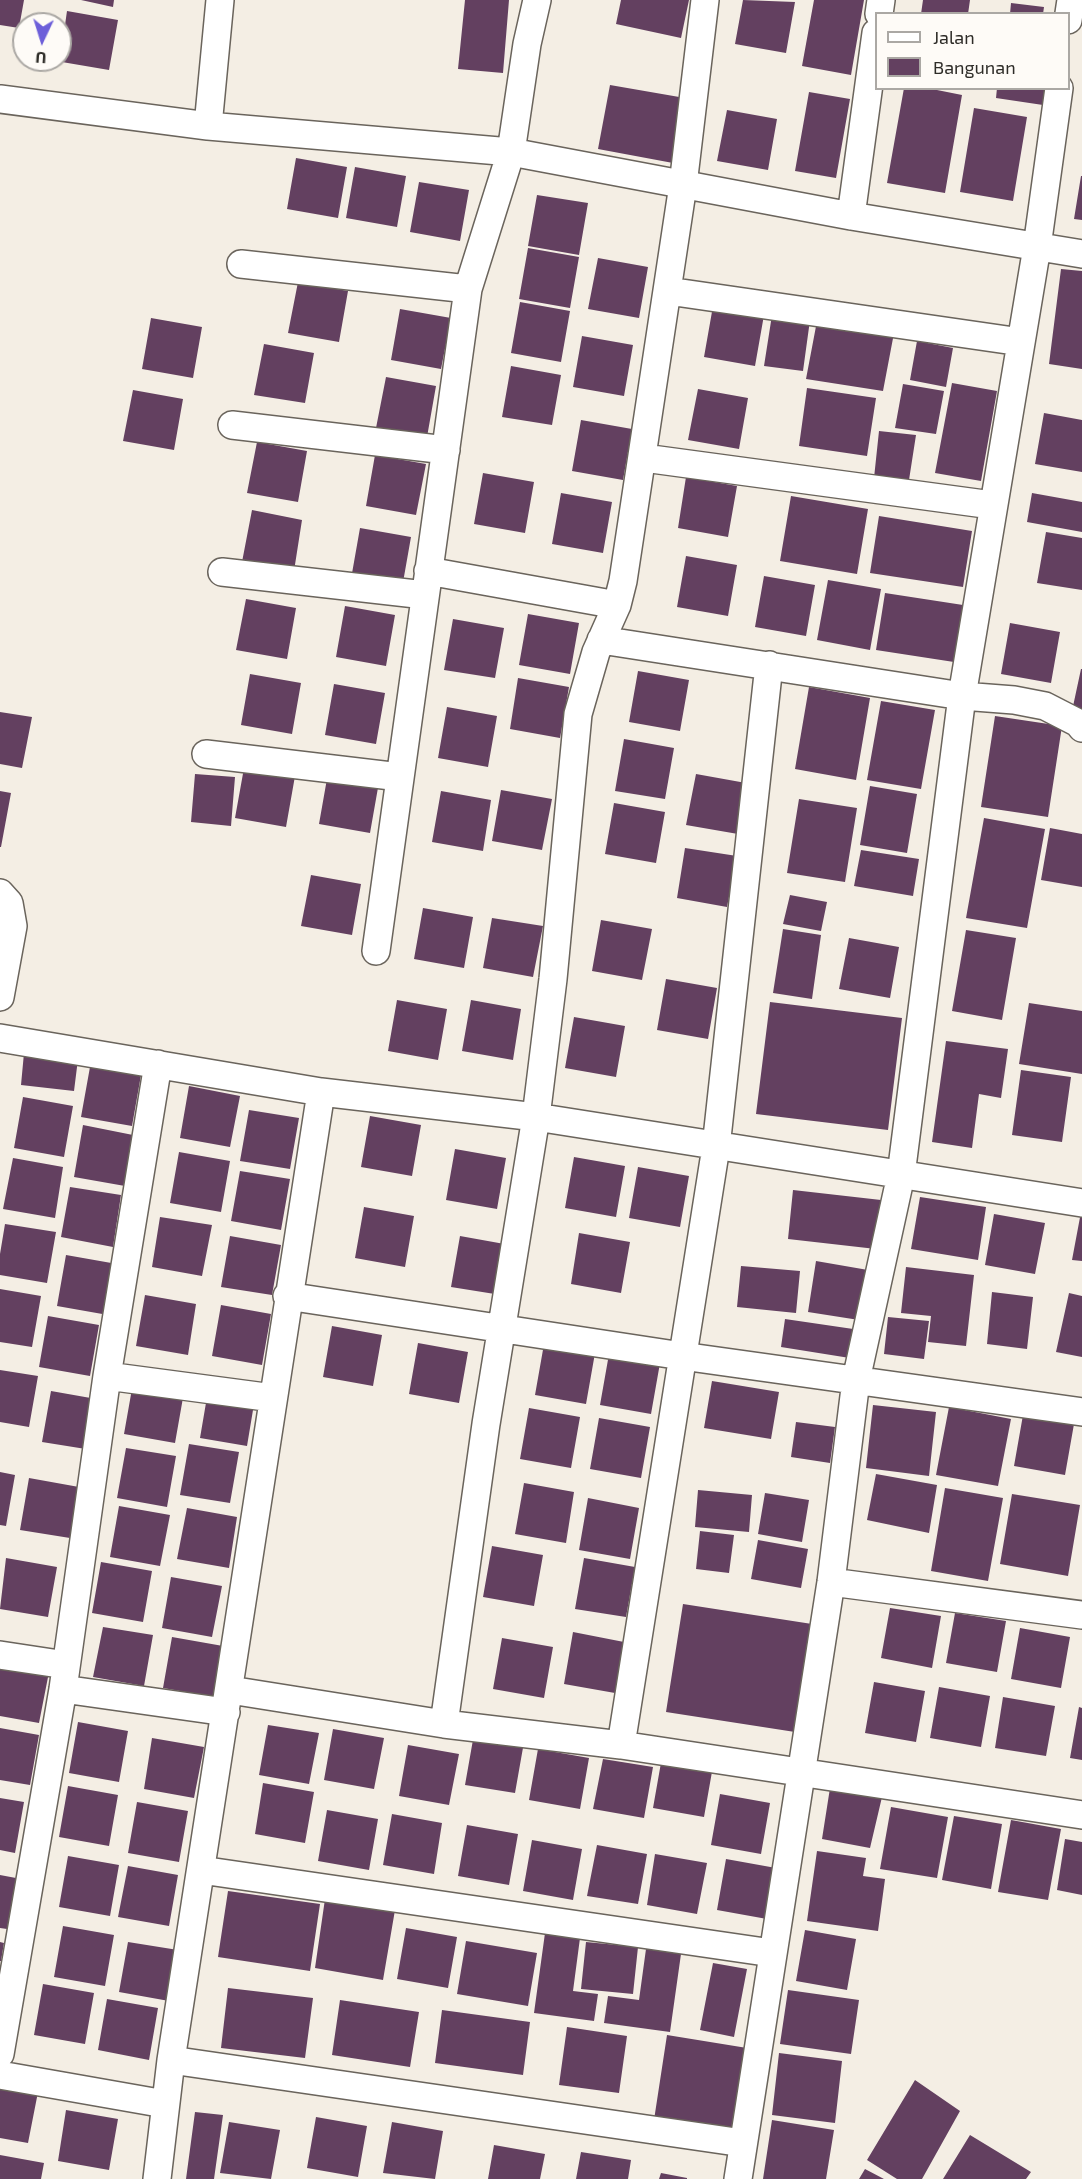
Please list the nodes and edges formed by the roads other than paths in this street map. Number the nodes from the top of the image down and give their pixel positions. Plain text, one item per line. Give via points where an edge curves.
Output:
1 (220, 0) edge
2 (537, 0) edge
3 (705, 0) edge
4 (875, 40) edge
5 (1059, 90) edge
6 (0, 99) edge
7 (208, 126) junction
8 (511, 152) junction
9 (683, 185) junction
10 (851, 216) junction
11 (1037, 247) junction
12 (1082, 254) edge
13 (241, 264) dead end
14 (468, 289) junction
15 (668, 291) junction
16 (1021, 342) junction
17 (232, 425) dead end
18 (446, 450) junction
19 (644, 458) junction
20 (992, 505) junction
21 (222, 572) dead end
22 (427, 583) junction
23 (617, 605) junction
24 (601, 640) junction
25 (769, 665) junction
26 (962, 696) junction
27 (1082, 728) edge
28 (206, 754) dead end
29 (400, 777) junction
30 (0, 893) edge
31 (376, 951) dead end
32 (0, 997) edge
33 (0, 1038) edge
34 (158, 1064) junction
35 (321, 1092) junction
36 (536, 1117) junction
37 (716, 1147) junction
38 (902, 1175) junction
39 (1082, 1203) edge
40 (287, 1296) junction
41 (501, 1329) junction
42 (682, 1356) junction
43 (107, 1376) junction
44 (856, 1380) junction
45 (273, 1398) junction
46 (1082, 1412) edge
47 (831, 1582) junction
48 (1082, 1615) edge
49 (0, 1655) edge
50 (65, 1677) junction
51 (228, 1701) junction
52 (444, 1724) junction
53 (621, 1744) junction
54 (802, 1771) junction
55 (1082, 1815) edge
56 (201, 1870) junction
57 (772, 1953) junction
58 (0, 2054) edge
59 (171, 2060) junction
60 (0, 2075) edge
61 (165, 2104) junction
62 (743, 2143) junction
63 (157, 2179) edge
64 (738, 2179) edge

1 - 7 street
2 - 8 street
3 - 9 street
4 - 10 street
5 - 11 street
6 - 7 street
7 - 8 street
8 - 9 street
8 - 14 street
9 - 10 street
9 - 15 street
10 - 11 street
11 - 12 street
11 - 16 street
13 - 14 street
14 - 18 street
15 - 16 street
15 - 19 street
16 - 20 street
17 - 18 street
18 - 22 street
19 - 20 street
19 - 23 street
20 - 26 street
21 - 22 street
22 - 23 street
22 - 29 street
23 - 24 street
24 - 25 street
24 - 36 street via 578,714
25 - 26 street
25 - 37 street
26 - 27 street via 1045,706
26 - 38 street
28 - 29 street
29 - 31 street
30 - 32 street via 9,903 13,926
33 - 34 street
34 - 35 street
34 - 43 street
35 - 36 street
35 - 40 street
36 - 37 street
36 - 41 street
37 - 38 street
37 - 42 street
38 - 39 street
38 - 44 street
40 - 41 street
40 - 45 street
41 - 42 street
41 - 52 street
42 - 44 street
42 - 53 street
43 - 45 street
43 - 50 street
44 - 46 street
44 - 47 street
45 - 51 street
47 - 48 street
47 - 54 street
49 - 50 street
50 - 51 street
50 - 58 street
51 - 52 street
51 - 56 street
52 - 53 street
53 - 54 street
54 - 55 street
54 - 57 street
56 - 57 street
56 - 59 street
57 - 62 street
59 - 61 street
59 - 62 street
60 - 61 street
61 - 63 street
62 - 64 street

